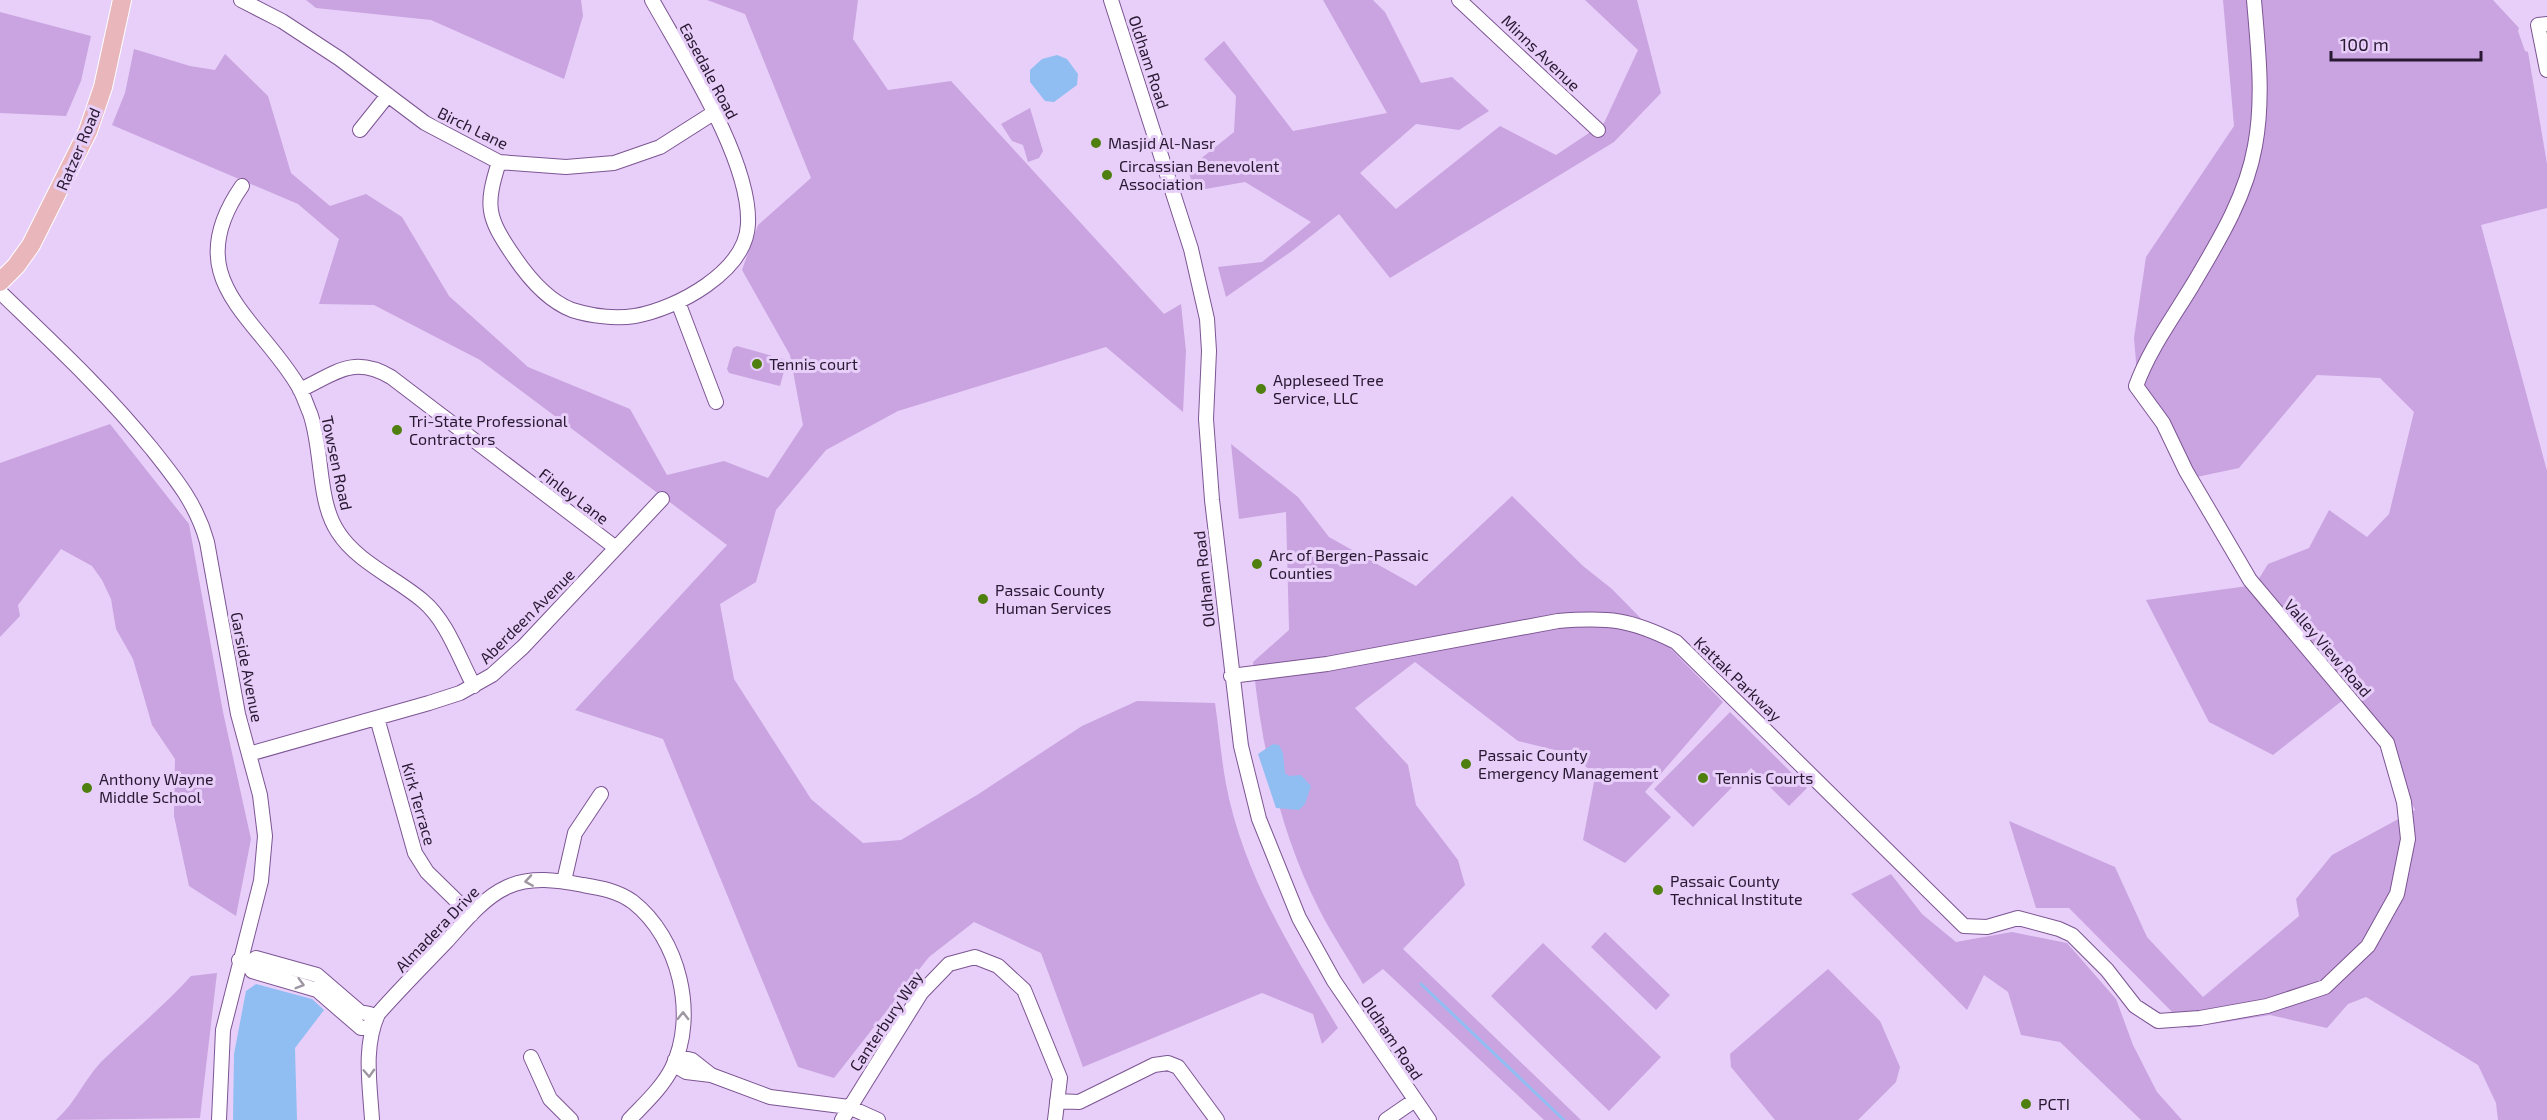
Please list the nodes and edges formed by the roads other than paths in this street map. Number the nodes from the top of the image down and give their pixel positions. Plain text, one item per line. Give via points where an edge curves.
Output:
1 (122, 0) edge
2 (241, 0) edge
3 (652, 0) edge
4 (1111, 0) edge
5 (1460, 0) edge
6 (2254, 0) edge
7 (2542, 25) edge
8 (2547, 70) edge
9 (388, 95) junction
10 (715, 112) junction
11 (360, 130) dead end
12 (1598, 130) dead end
13 (499, 162) junction
14 (242, 186) dead end
15 (0, 282) edge
16 (0, 292) edge
17 (678, 302) junction
18 (300, 390) junction
19 (716, 402) dead end
20 (662, 499) dead end
21 (616, 548) junction
22 (1231, 676) junction
23 (474, 686) junction
24 (377, 718) junction
25 (249, 754) junction
26 (601, 794) dead end
27 (564, 881) junction
28 (471, 915) junction
29 (2008, 920) joint
30 (244, 962) junction
31 (373, 1026) junction
32 (531, 1057) dead end
33 (675, 1060) junction
34 (1415, 1100) junction
35 (1057, 1101) junction
36 (849, 1107) junction
37 (219, 1120) edge
38 (372, 1120) edge
39 (571, 1120) edge
40 (629, 1120) edge
41 (842, 1120) edge
42 (878, 1120) edge
43 (1055, 1120) edge
44 (1217, 1120) edge
45 (1386, 1120) edge
46 (1429, 1120) edge

1 - 15 main road, Ratzer Road via 103,87 88,131 40,229 16,266
2 - 9 street, Birch Lane via 282,21
3 - 10 street, Easedale Road
4 - 22 street, Oldham Road via 1191,249 1208,319 1206,419
5 - 12 street, Minns Avenue
6 - 29 street, Valley View Road via 2260,108 2255,147 2244,184 2219,239 2148,357 2136,386 2163,423 2250,580 2387,743 2404,802 2408,839 2397,894 2368,946 2325,987 2267,1006 2179,1020 2158,1021 2135,1006 2107,970 2066,932 2018,918
7 - 8 street
9 - 11 street
9 - 13 street, Birch Lane via 425,123
10 - 13 street, Birch Lane via 660,147 614,163 566,167
10 - 17 street, Easedale Road via 742,180 748,225 738,254 718,278
13 - 17 street, Easedale Road via 489,209 494,228 546,294 571,309 609,317 636,316
14 - 18 street, Towsen Road via 222,230 219,255 224,281 234,305
16 - 25 street, Garside Avenue via 103,391 193,504 207,543
17 - 19 street
18 - 21 street, Finley Lane via 348,367 375,367
18 - 23 street, Towsen Road via 316,435 328,506 337,531 351,547 430,608
20 - 21 street, Aberdeen Avenue
21 - 23 street, Aberdeen Avenue via 504,667
22 - 29 street, Kattak Parkway via 1327,664 1558,621 1627,621 1676,642 1957,922 1974,928
22 - 34 street, Oldham Road via 1241,746 1270,853 1299,918 1334,981
23 - 24 street, Aberdeen Avenue
24 - 25 street, Aberdeen Avenue
24 - 28 street, Kirk Terrace via 415,853 428,872
25 - 30 street, Garside Avenue via 265,836 261,881
26 - 27 street via 575,833
27 -> 28 street, Almadera Drive via 535,880 510,886 492,895
33 -> 27 street, Almadera Drive via 683,1030 683,990 658,929 623,896
28 - 31 street, Almadera Drive via 388,1004
30 - 31 street via 252,971 317,990 361,1028
30 - 37 street, Garside Avenue via 223,1030
31 -> 38 street, Almadera Drive via 368,1052
32 - 39 street via 550,1099
33 - 36 street via 676,1066 686,1072 711,1075 770,1098
33 - 40 street, Almadera Drive via 659,1087
34 - 45 street
34 - 46 street, Oldham Road
35 - 36 street, Canterbury Way via 1060,1078 1024,990 998,966 975,957 949,964 921,993
35 - 43 street, Canterbury Way
35 - 44 street via 1079,1102 1154,1065 1168,1063 1178,1067
36 - 41 street, Canterbury Way
36 - 42 street

